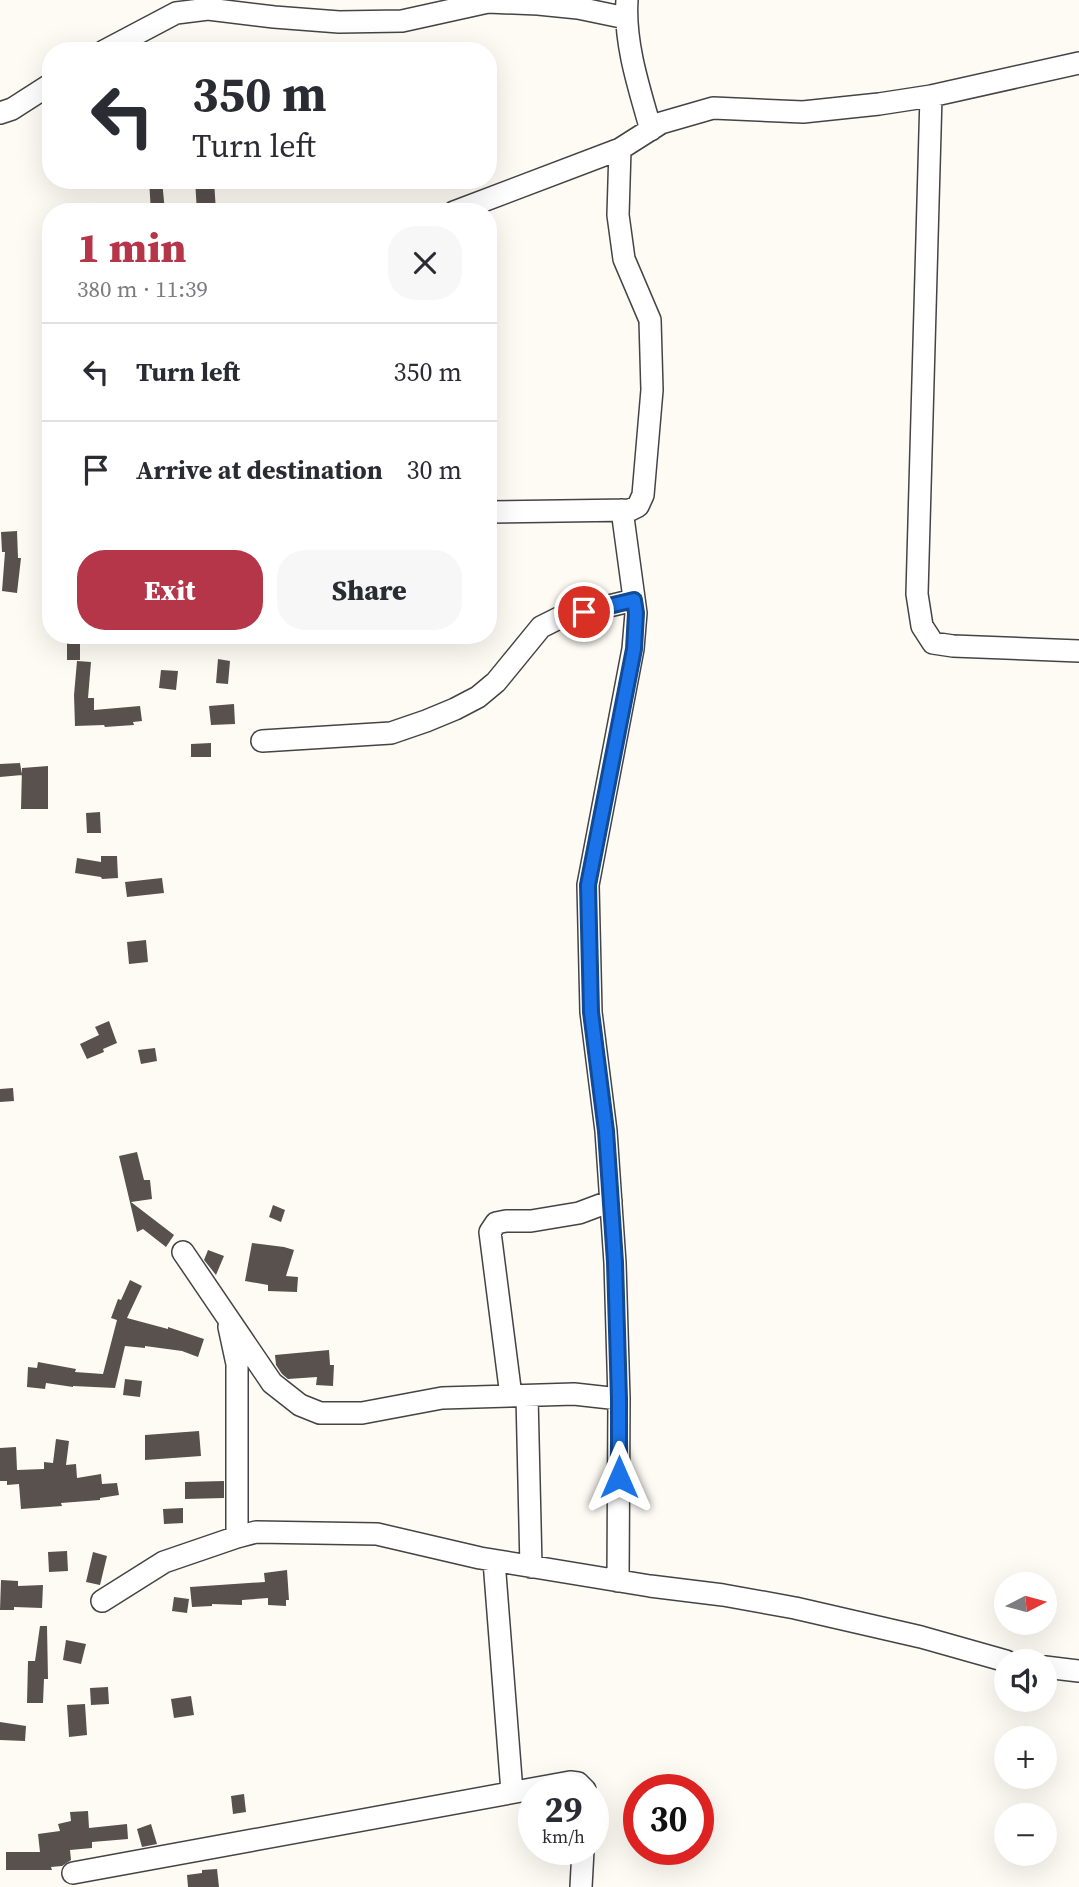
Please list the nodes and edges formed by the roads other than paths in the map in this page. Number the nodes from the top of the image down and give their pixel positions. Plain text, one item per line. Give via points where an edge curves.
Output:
1 (626, 9) edge
2 (121, 42) edge
3 (1079, 63) edge
4 (42, 90) edge
5 (931, 96) junction
6 (0, 113) edge
7 (651, 130) junction
8 (620, 149) junction
9 (478, 203) edge
10 (622, 510) junction
11 (497, 512) edge
12 (634, 600) junction
13 (1079, 651) edge
14 (262, 741) dead end
15 (611, 1201) junction
16 (183, 1252) dead end
17 (226, 1315) junction
18 (519, 1396) junction
19 (619, 1399) junction
20 (237, 1537) junction
21 (494, 1560) junction
22 (531, 1567) junction
23 (618, 1581) junction
24 (102, 1601) dead end
25 (994, 1658) edge
26 (1057, 1668) edge
27 (1079, 1671) edge
28 (518, 1791) edge
29 (512, 1792) junction
30 (582, 1865) edge
31 (73, 1873) dead end
32 (581, 1887) edge

1 - 2 street via 488,2 402,21 339,22 208,9 176,13
1 - 7 street via 635,74
3 - 5 street
4 - 6 street
5 - 7 street via 803,113 713,108
5 - 13 street via 917,594 922,626 933,643
7 - 8 street
8 - 9 street
8 - 10 street via 618,215 624,259 650,320 652,390 643,495 638,506
10 - 11 street
10 - 12 street
12 - 14 street via 559,618 541,627 496,682 456,709 391,733
12 - 15 street via 634,649 588,885 591,1012
15 - 18 street via 579,1213 496,1223 490,1232
15 - 19 street
16 - 17 street
17 - 18 street via 272,1383 300,1405 320,1413 362,1413 442,1398
17 - 20 street via 237,1364
18 - 19 street via 574,1394
18 - 22 street
19 - 23 street
20 - 21 street via 256,1532 377,1534
20 - 24 street via 164,1562
21 - 22 street
21 - 29 street
22 - 23 street
23 - 25 street via 795,1608
26 - 27 street
28 - 29 street
29 - 31 street
30 - 32 street

